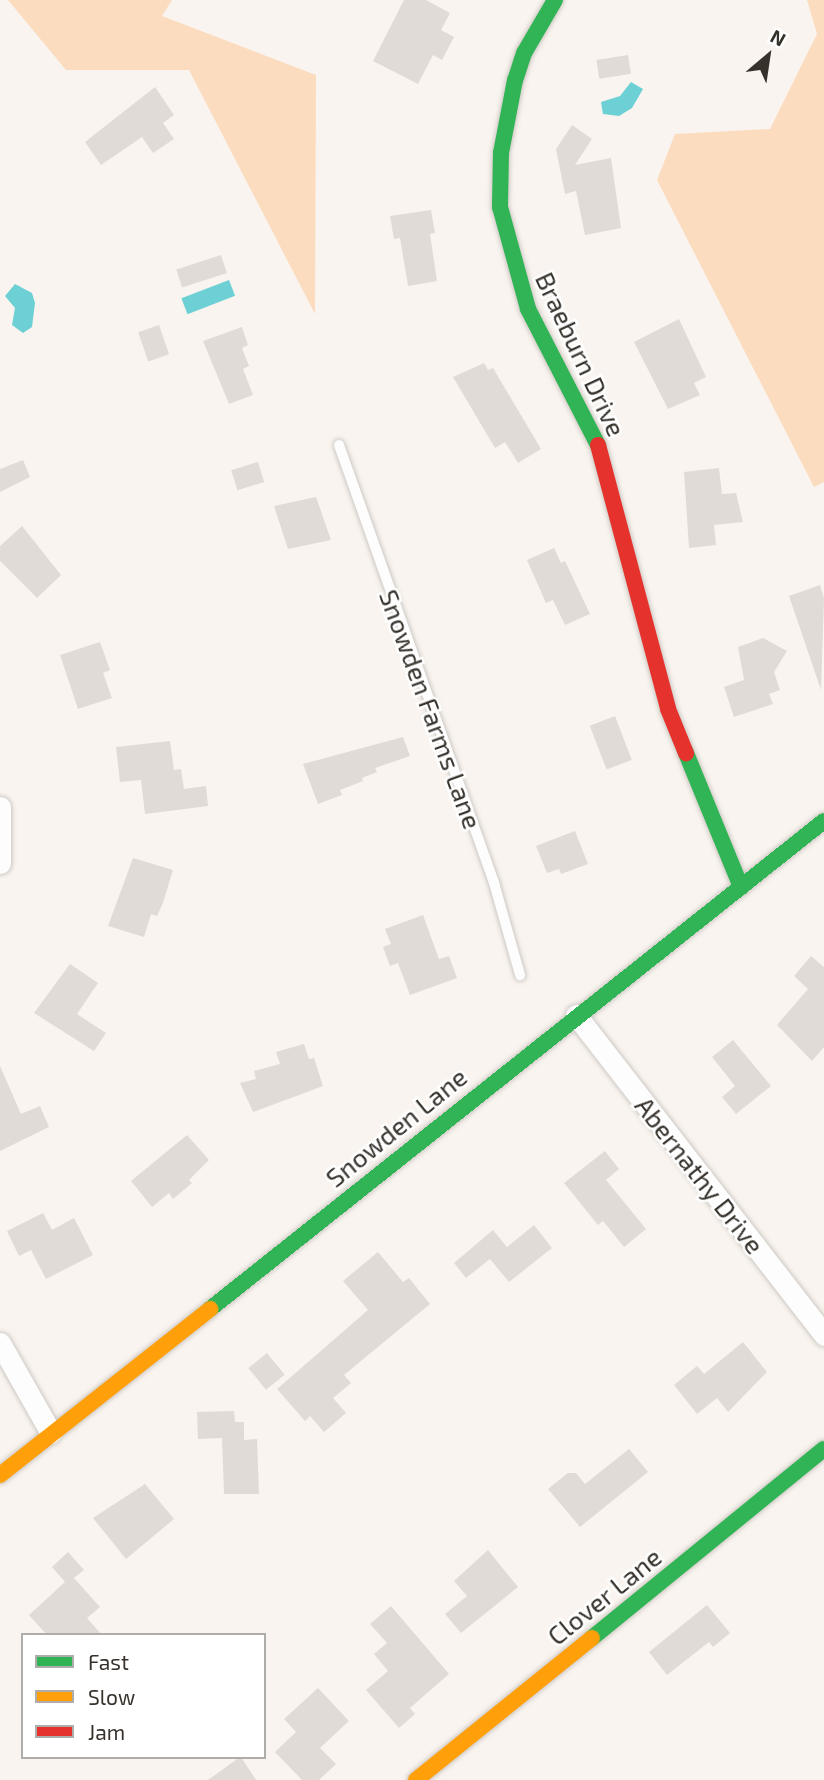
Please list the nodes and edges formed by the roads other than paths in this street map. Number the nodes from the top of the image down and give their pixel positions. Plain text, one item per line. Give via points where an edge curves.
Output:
1 (555, 0) edge
2 (339, 445) dead end
3 (0, 807) edge
4 (824, 821) edge
5 (0, 863) edge
6 (741, 887) junction
7 (520, 975) dead end
8 (576, 1015) junction
9 (824, 1335) edge
10 (0, 1343) edge
11 (51, 1433) junction
12 (824, 1449) edge
13 (0, 1475) edge
14 (416, 1780) edge

1 - 6 street, Braeburn Drive via 524,53 515,80 501,153 500,207 528,309 597,441 668,709
2 - 7 lane, Snowden Farms Lane via 494,883
3 - 5 street
4 - 6 street, Snowden Lane
6 - 8 street, Snowden Lane
8 - 9 street, Abernathy Drive
8 - 11 street, Snowden Lane
10 - 11 street
11 - 13 street, Snowden Lane
12 - 14 street, Clover Lane

